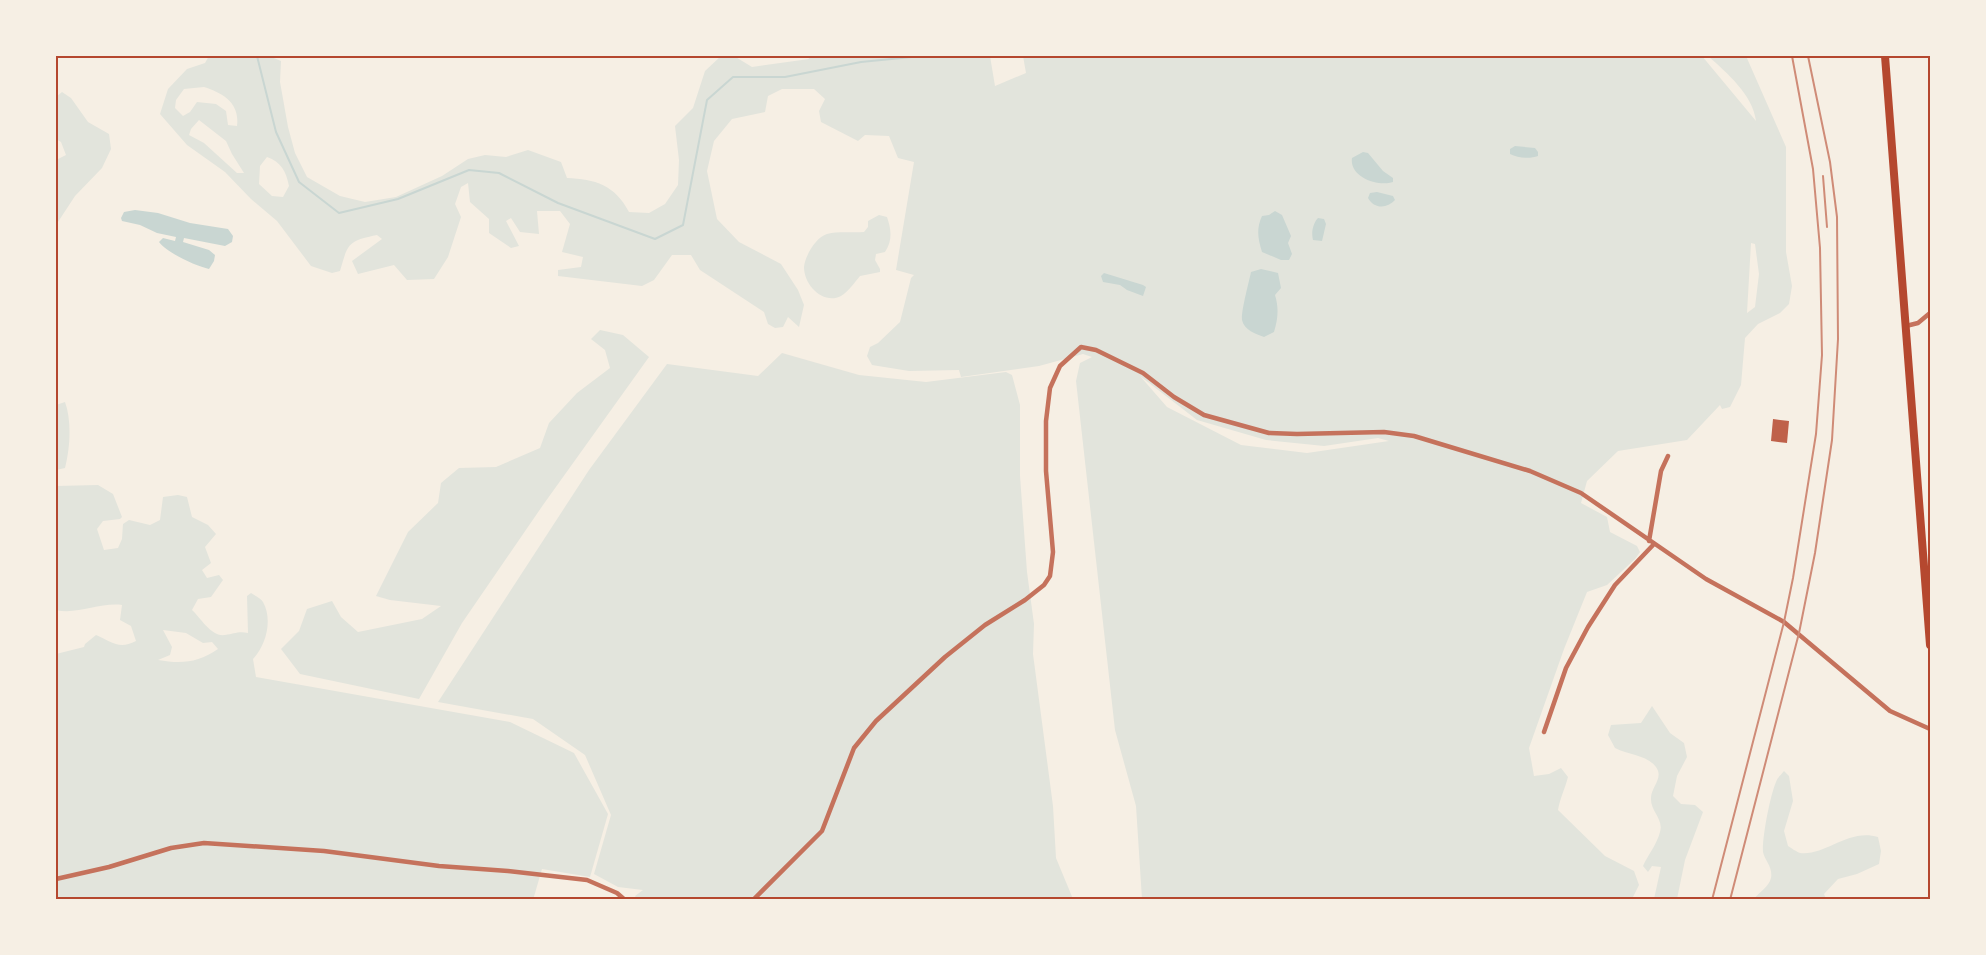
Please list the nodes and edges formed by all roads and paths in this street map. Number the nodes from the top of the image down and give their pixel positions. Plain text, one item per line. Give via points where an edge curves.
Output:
1 (1885, 56) edge
2 (1930, 312) edge
3 (1906, 326) junction
4 (1668, 456) dead end
5 (1652, 542) junction
6 (1930, 645) edge
7 (1930, 729) edge
8 (1545, 732) dead end
9 (56, 879) edge
10 (625, 900) edge
11 (753, 900) edge

1 - 3 main road
2 - 3 street via 1918,323
3 - 6 main road
4 - 5 street via 1661,471
5 - 7 street via 1706,579 1784,622 1890,711
5 - 8 street via 1615,585 1588,627 1566,668
5 - 11 street via 1581,493 1530,471 1414,436 1384,432 1269,433 1204,415 1143,373 1096,350 1081,347 1060,366 1050,388 1046,471 1053,552 1050,576 1025,600 945,657 876,721 854,748 822,831
9 - 10 street via 204,843 587,880

